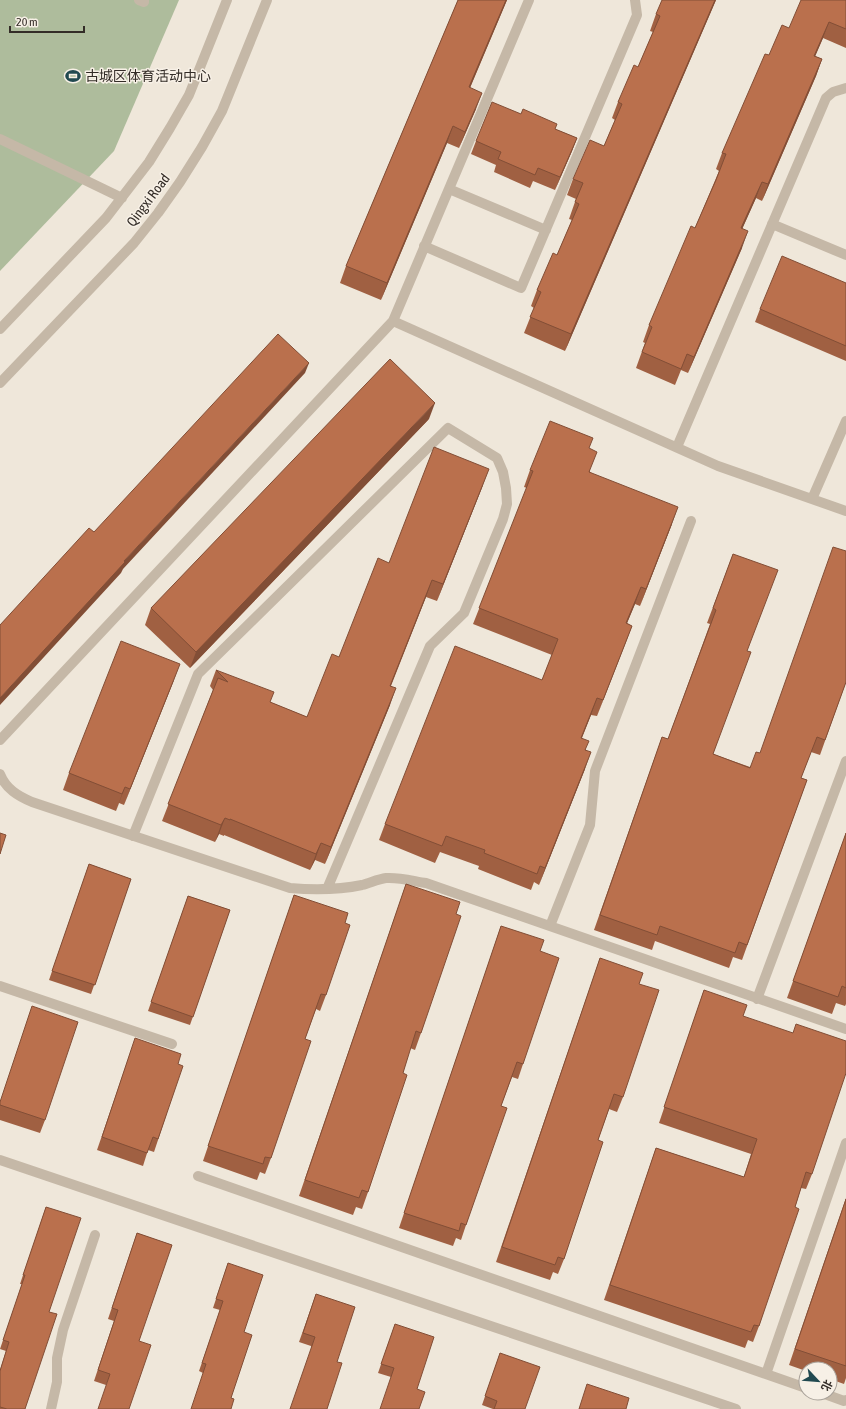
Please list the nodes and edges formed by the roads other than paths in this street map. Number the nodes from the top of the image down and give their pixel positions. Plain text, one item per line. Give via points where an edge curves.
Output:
1 (139, 0) edge
2 (144, 0) edge
3 (227, 0) edge
4 (267, 0) edge
5 (529, 0) edge
6 (636, 0) edge
7 (846, 88) edge
8 (0, 139) edge
9 (449, 189) junction
10 (122, 198) junction
11 (772, 224) junction
12 (546, 230) junction
13 (424, 246) junction
14 (846, 255) edge
15 (393, 321) junction
16 (0, 330) edge
17 (0, 383) edge
18 (846, 421) edge
19 (677, 447) junction
20 (812, 499) junction
21 (846, 511) edge
22 (691, 521) dead end
23 (0, 740) edge
24 (846, 761) edge
25 (0, 774) edge
26 (133, 836) junction
27 (327, 889) junction
28 (550, 926) junction
29 (0, 986) edge
30 (757, 999) junction
31 (846, 1030) edge
32 (172, 1044) dead end
33 (846, 1143) edge
34 (0, 1160) edge
35 (198, 1176) dead end
36 (95, 1235) dead end
37 (766, 1374) junction
38 (798, 1385) edge
39 (51, 1409) edge
40 (736, 1409) edge

1 - 2 street
3 - 10 street, Qingxi Road via 189,95 149,162
4 - 17 street, Qingxi Road via 222,111 180,182 134,243
5 - 9 street
6 - 12 street via 637,15
7 - 11 street via 833,92 826,98
8 - 10 street
9 - 12 street
9 - 13 street
10 - 16 street, Qingxi Road
11 - 14 street
11 - 19 street
12 - 13 street via 521,288
13 - 15 street
15 - 19 street
15 - 23 street
18 - 20 street
19 - 20 street via 718,466
20 - 21 street
22 - 28 street via 595,771 590,825
24 - 30 street
25 - 26 street via 9,789 20,797
26 - 27 street via 290,888
26 - 27 street via 198,674 448,428 497,458 503,472 507,504 464,613 430,646
27 - 28 street via 362,885 385,878 400,878 426,884
28 - 30 street
29 - 32 street
30 - 31 street
33 - 37 street
34 - 40 street
35 - 37 street
36 - 39 street via 63,1330
37 - 38 street

